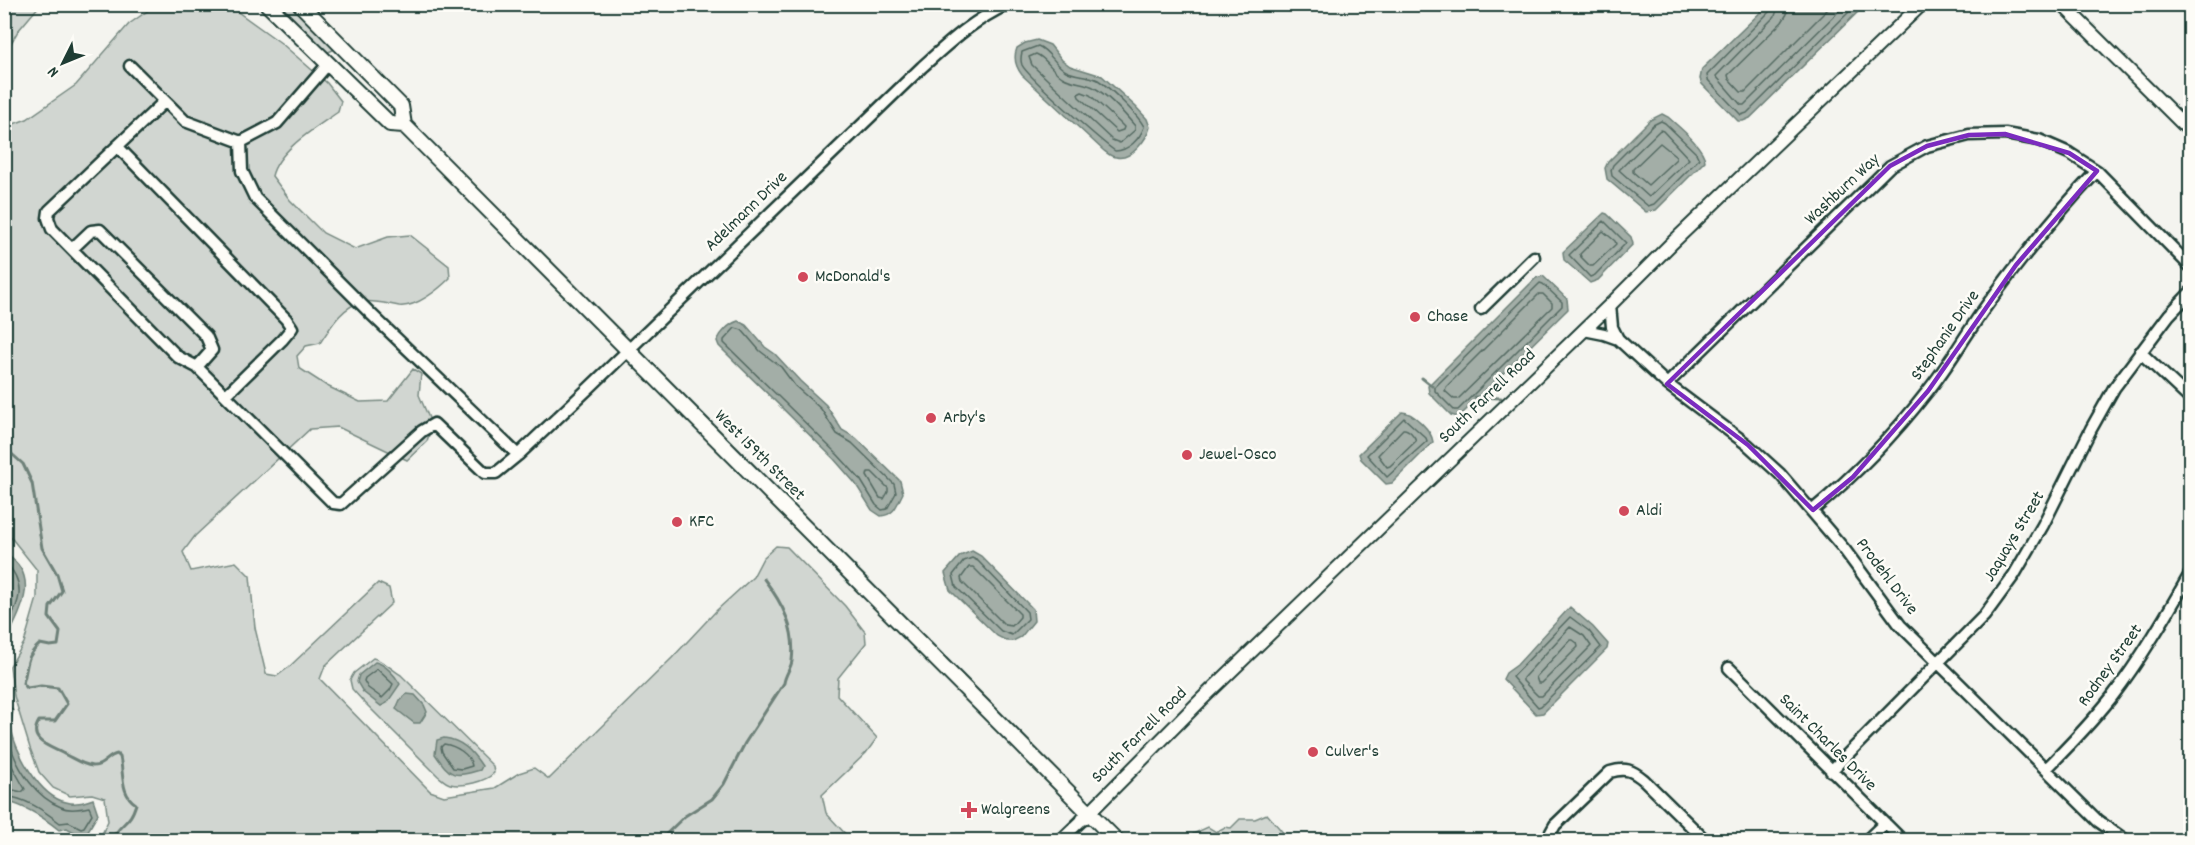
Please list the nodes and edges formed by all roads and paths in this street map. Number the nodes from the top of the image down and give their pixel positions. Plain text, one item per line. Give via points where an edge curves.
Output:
1 (267, 4) edge
2 (300, 4) edge
3 (1008, 4) edge
4 (1922, 4) edge
5 (2062, 4) edge
6 (328, 64) junction
7 (130, 66) dead end
8 (165, 101) junction
9 (404, 125) junction
10 (2190, 131) edge
11 (241, 142) junction
12 (117, 146) junction
13 (2097, 171) junction
14 (72, 249) junction
15 (1534, 257) dead end
16 (2190, 266) edge
17 (2190, 292) edge
18 (1610, 305) junction
19 (1480, 309) dead end
20 (1584, 330) junction
21 (1617, 339) junction
22 (628, 350) junction
23 (2140, 352) junction
24 (197, 367) junction
25 (1667, 384) junction
26 (226, 395) junction
27 (2190, 399) edge
28 (518, 455) junction
29 (1813, 510) junction
30 (2190, 574) edge
31 (1939, 664) junction
32 (1729, 668) dead end
33 (2046, 769) junction
34 (1831, 771) junction
35 (1085, 816) junction
36 (1885, 823) junction
37 (1061, 840) edge
38 (1116, 840) edge
39 (1549, 840) edge
40 (1705, 840) edge
41 (1867, 840) edge
42 (1902, 840) edge
43 (2125, 840) edge

1 - 6 main road, West 159th Street
2 - 9 main road, West 159th Street via 401,106
3 - 22 street, Adelmann Drive via 956,36
4 - 18 street, South Farrell Road
5 - 10 street
6 - 9 main road, West 159th Street via 390,124
6 - 11 street via 277,123
7 - 8 street
8 - 11 street via 184,121
8 - 12 street
9 - 22 main road, West 159th Street
11 - 28 street via 242,171 255,198
12 - 14 street via 50,211 52,229
12 - 26 street via 292,328
13 - 16 street, Washburn Way
13 - 25 street, Washburn Way via 2059,148 2005,134 1969,135 1928,146 1890,166
13 - 29 street, Stephanie Drive via 2016,265 1895,432
14 - 24 street via 178,357
14 - 24 street via 91,231 100,230 206,336 212,350
15 - 19 street
17 - 23 street, Jaquays Street
18 - 20 street, South Farrell Road
18 - 21 street
20 - 21 street, Prodehl Drive
20 - 35 street, South Farrell Road
21 - 25 street, Prodehl Drive
22 - 28 street, Adelmann Drive
22 - 35 main road, West 159th Street
23 - 27 street
23 - 31 street, Jaquays Street via 2114,388 2014,575 1984,616
24 - 26 street
25 - 29 street, Prodehl Drive via 1748,445
26 - 28 street, Adelmann Drive via 333,503 341,504 422,430 434,424 485,473 496,473
29 - 31 street, Prodehl Drive via 1900,625
30 - 33 street, Rodney Street via 2112,697
31 - 33 street, Prodehl Drive
31 - 34 street, Jaquays Street
32 - 34 street, Saint Charles Drive
33 - 43 street, Prodehl Drive via 2098,821
34 - 36 street, Saint Charles Drive
35 - 37 street
35 - 38 main road, West 159th Street
36 - 41 street
36 - 42 street, Saint Charles Drive
39 - 40 street via 1555,825 1610,772 1622,768 1634,771

